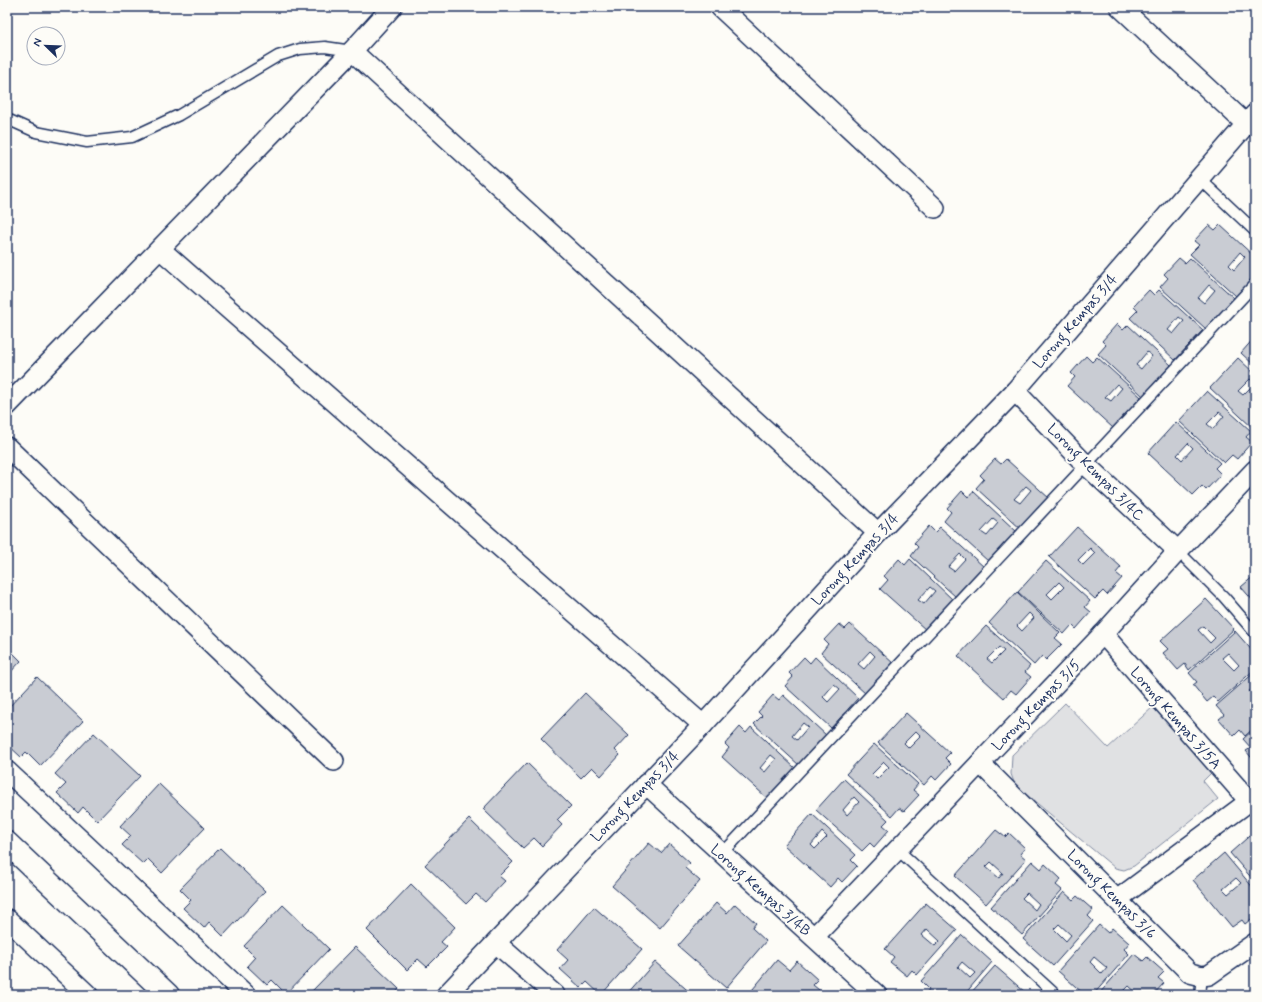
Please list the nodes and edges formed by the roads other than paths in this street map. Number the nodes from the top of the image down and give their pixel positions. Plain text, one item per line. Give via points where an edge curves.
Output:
1 (392, 7) edge
2 (720, 7) edge
3 (1120, 7) edge
4 (352, 50) junction
5 (7, 119) edge
6 (1251, 119) edge
7 (1200, 178) junction
8 (935, 208) dead end
9 (1255, 231) edge
10 (160, 249) junction
11 (1255, 284) edge
12 (1015, 391) junction
13 (7, 406) edge
14 (7, 447) edge
15 (1086, 465) junction
16 (1255, 470) edge
17 (878, 533) junction
18 (1178, 552) junction
19 (1255, 633) edge
20 (1103, 634) junction
21 (703, 726) junction
22 (334, 761) dead end
23 (980, 763) junction
24 (7, 771) edge
25 (646, 784) junction
26 (1252, 799) edge
27 (7, 843) edge
28 (898, 850) junction
29 (722, 854) junction
30 (1118, 899) junction
31 (7, 919) edge
32 (814, 938) junction
33 (496, 943) junction
34 (1255, 943) edge
35 (1202, 976) junction
36 (88, 995) edge
37 (168, 995) edge
38 (246, 995) edge
39 (446, 995) edge
40 (556, 995) edge
41 (877, 995) edge
42 (1056, 995) edge
43 (1200, 995) edge

1 - 4 street
2 - 8 street
3 - 6 street
4 - 5 lane via 325,47 300,49 278,56 179,115 132,137 87,142 36,132
4 - 10 street
4 - 17 street
6 - 7 street, Lorong Kempas 3/4
7 - 9 lane
7 - 12 street, Lorong Kempas 3/4
10 - 13 street
10 - 21 street
11 - 15 lane
12 - 15 street, Lorong Kempas 3/4C
12 - 17 street, Lorong Kempas 3/4
14 - 22 street
15 - 18 street, Lorong Kempas 3/4C
15 - 29 lane
16 - 18 street, Lorong Kempas 3/5
17 - 21 street, Lorong Kempas 3/4
18 - 19 lane via 1224,597
18 - 20 street, Lorong Kempas 3/5
20 - 23 street, Lorong Kempas 3/5
20 - 26 street, Lorong Kempas 3/5A
21 - 25 street, Lorong Kempas 3/4
23 - 28 street, Lorong Kempas 3/5
23 - 30 street, Lorong Kempas 3/6
24 - 38 street
25 - 29 street, Lorong Kempas 3/4B
25 - 33 street, Lorong Kempas 3/4
26 - 30 street
27 - 37 street
28 - 32 street, Lorong Kempas 3/5
28 - 42 lane
29 - 32 street, Lorong Kempas 3/4B
30 - 35 street, Lorong Kempas 3/6 via 1190,973
31 - 36 street
32 - 41 street, Lorong Kempas 3/4B
33 - 39 street, Lorong Kempas 3/4
33 - 40 street
34 - 35 street via 1216,971
35 - 43 lane

